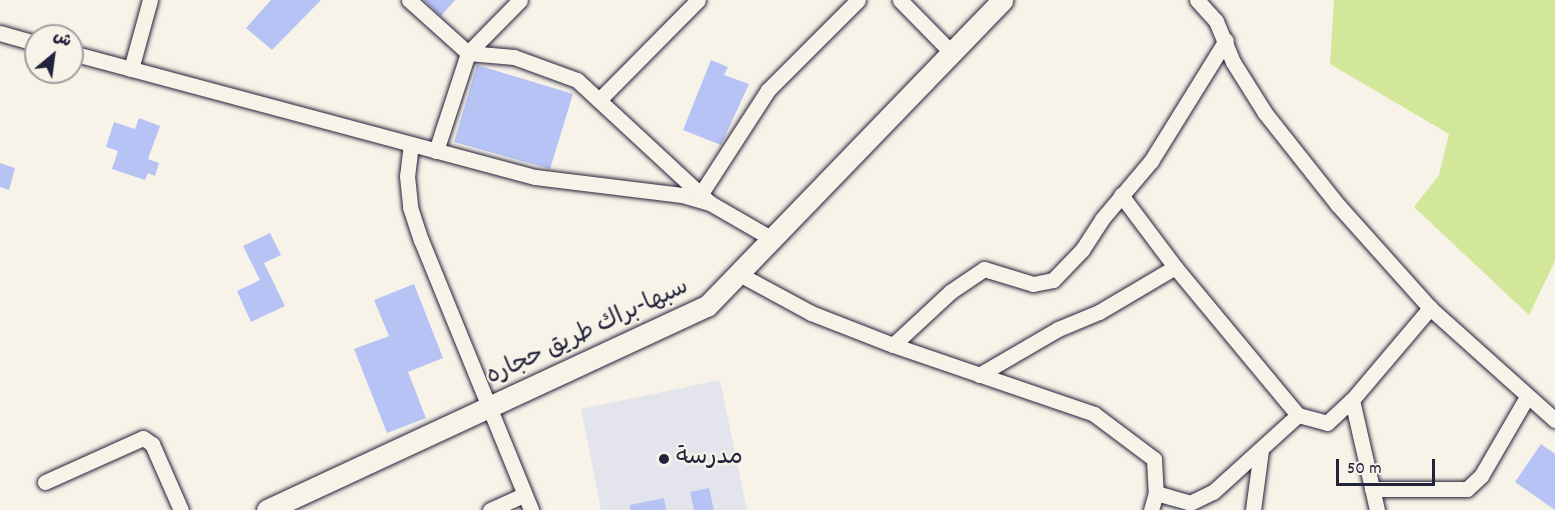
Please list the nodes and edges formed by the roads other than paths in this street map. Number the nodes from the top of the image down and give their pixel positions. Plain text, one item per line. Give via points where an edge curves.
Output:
1 (150, 0) edge
2 (409, 0) edge
3 (520, 0) edge
4 (698, 0) edge
5 (858, 0) edge
6 (900, 0) edge
7 (1002, 0) edge
8 (1197, 0) edge
9 (0, 33) edge
10 (1226, 39) junction
11 (24, 40) edge
12 (951, 52) junction
13 (468, 53) junction
14 (84, 56) edge
15 (131, 69) junction
16 (600, 99) junction
17 (411, 144) junction
18 (436, 151) junction
19 (1121, 195) junction
20 (706, 197) junction
21 (772, 239) junction
22 (1175, 267) junction
23 (741, 275) junction
24 (1430, 308) junction
25 (893, 345) junction
26 (980, 375) junction
27 (1527, 397) junction
28 (1352, 400) junction
29 (488, 407) junction
30 (1298, 415) junction
31 (1555, 420) edge
32 (1261, 450) junction
33 (45, 482) dead end
34 (1372, 489) junction
35 (1156, 493) junction
36 (524, 495) junction
37 (181, 510) edge
38 (267, 510) edge
39 (490, 510) edge
40 (531, 510) edge
41 (1151, 510) edge
42 (1253, 510) edge
43 (1377, 510) edge

1 - 15 street
2 - 13 street
3 - 13 street
4 - 16 street
5 - 20 street via 768,90
6 - 12 street
7 - 12 main road, سبها-براك طريق حجاره
8 - 10 street
9 - 11 street
10 - 19 street via 1160,148
10 - 24 street via 1233,62 1265,113 1338,205
12 - 21 main road, سبها-براك طريق حجاره
13 - 16 street via 514,57 542,65 577,80
13 - 18 street
14 - 15 street
15 - 17 street
16 - 20 street via 645,145
17 - 18 street
17 - 29 street via 407,176 410,207
18 - 20 street via 564,183
19 - 22 street
19 - 25 street via 1082,250 1053,280 1034,284 984,269 950,292
20 - 21 street
21 - 23 main road, سبها-براك طريق حجاره
22 - 26 street
22 - 30 street
23 - 25 street via 811,313
23 - 29 main road, سبها-براك طريق حجاره via 707,306 679,322
24 - 27 street
24 - 28 street
25 - 26 street
26 - 35 street via 1094,414 1125,434 1154,459
27 - 31 street
27 - 34 street via 1480,476 1467,489
28 - 30 street via 1328,423
28 - 34 street
29 - 36 street
29 - 38 main road, سبها-براك طريق حجاره
30 - 32 street
32 - 35 street via 1213,492 1190,503
32 - 42 street
33 - 37 street via 143,438 152,444
34 - 43 street
35 - 41 street
36 - 39 street
36 - 40 street

